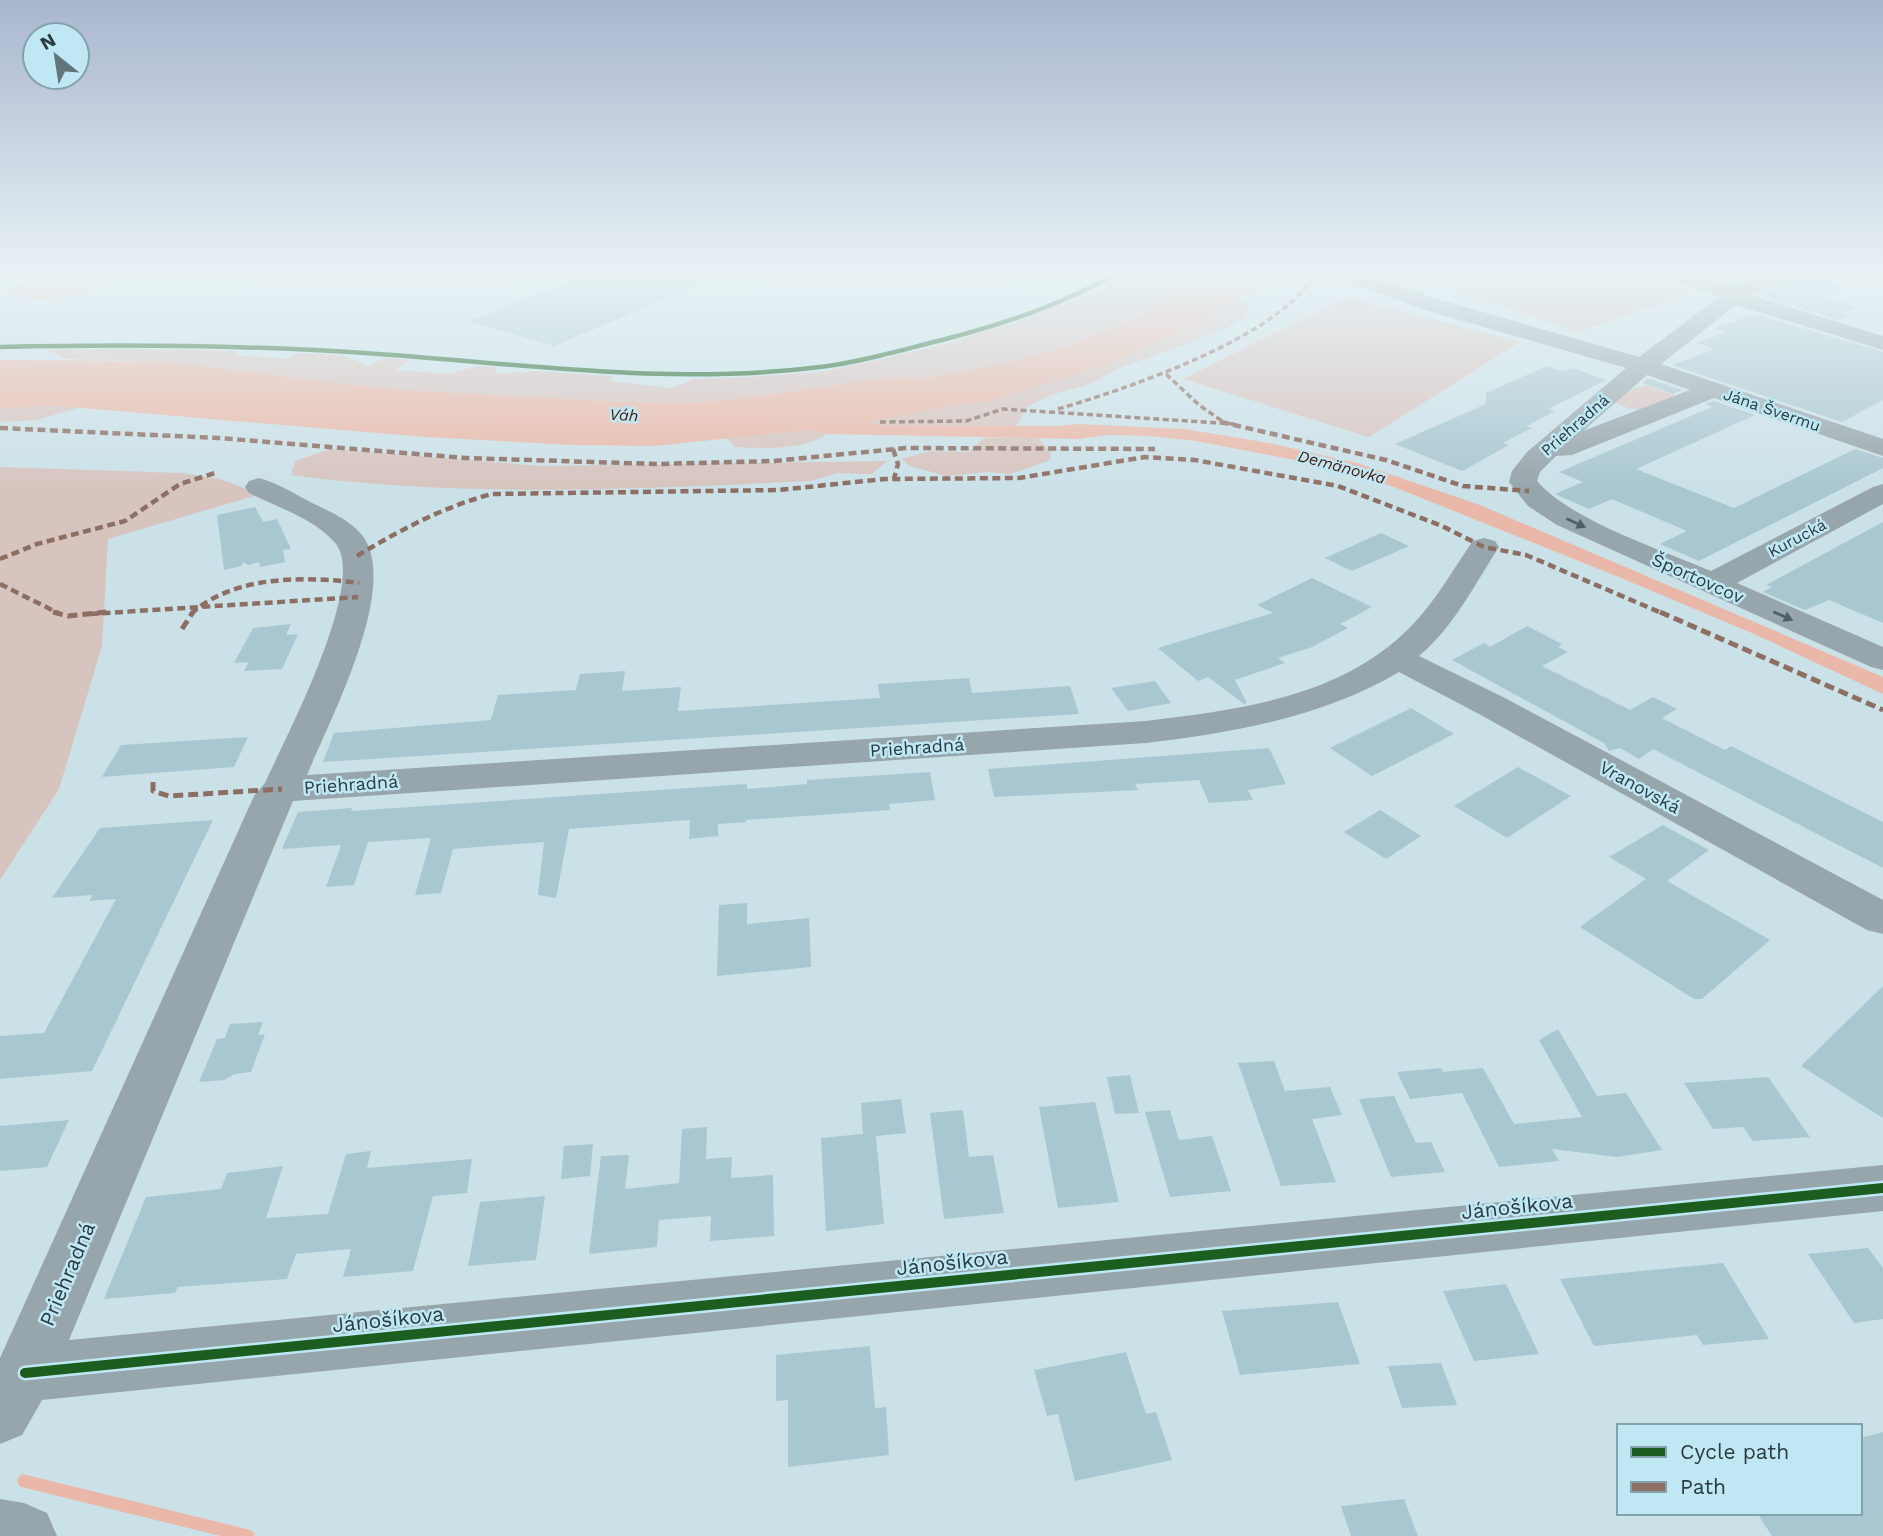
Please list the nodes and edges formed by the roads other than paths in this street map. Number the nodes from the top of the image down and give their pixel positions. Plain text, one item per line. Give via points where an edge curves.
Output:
1 (1570, 345) edge
2 (1671, 345) edge
3 (1643, 366) junction
4 (1713, 390) junction
5 (1877, 441) edge
6 (1530, 470) junction
7 (259, 487) dead end
8 (1883, 493) edge
9 (1485, 547) dead end
10 (1711, 584) junction
11 (1395, 657) junction
12 (1883, 660) edge
13 (282, 789) junction
14 (1883, 919) edge
15 (1883, 1188) edge
16 (13, 1393) edge
17 (0, 1532) edge
18 (24, 1536) edge

1 - 3 street, Jána Švermu
2 - 3 street, Priehradná
3 - 4 street, Jána Švermu
3 - 6 street, Priehradná
4 - 5 street, Jána Švermu
4 - 6 street
6 -> 10 street, Športovcov via 1538,500 1567,519
7 - 13 street, Priehradná via 332,524 352,543 359,567 349,631
8 - 10 street, Kurucká
9 - 11 street, Priehradná via 1437,616
10 -> 12 street, Športovcov
11 - 13 street, Priehradná via 1311,701 1177,729
11 - 14 street, Vranovská
13 - 16 street, Priehradná via 274,796
15 - 16 street, Jánošíkova
17 - 18 street

